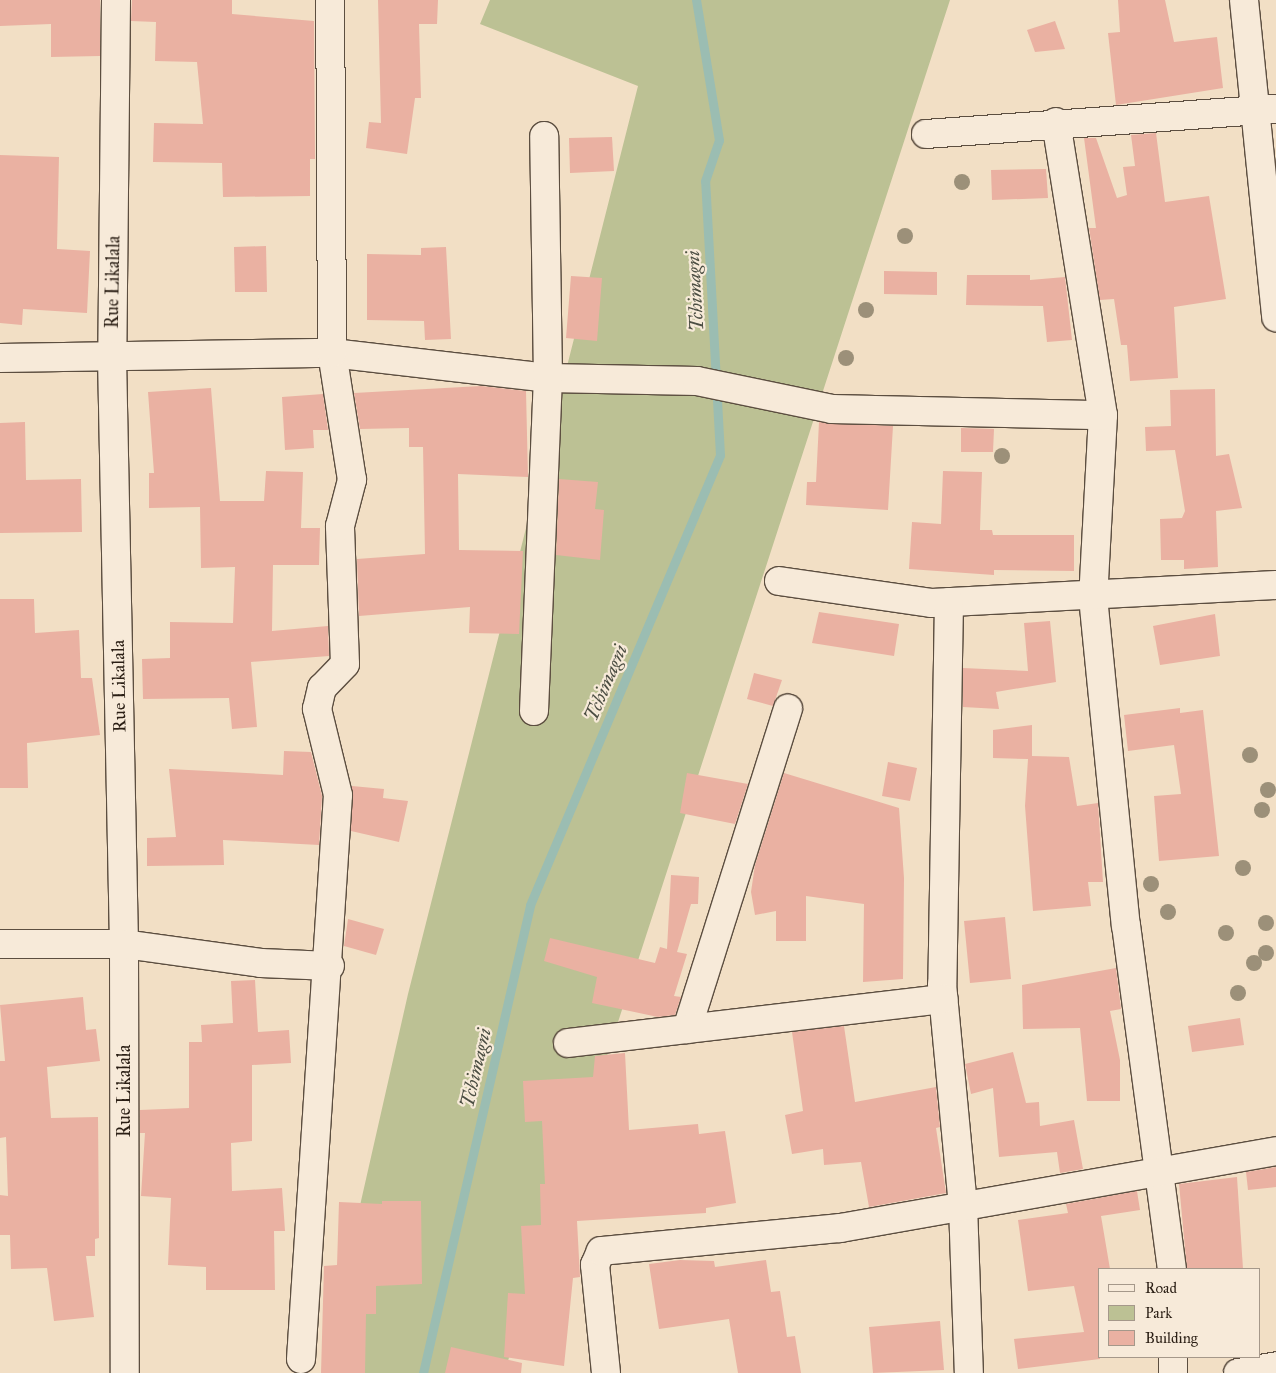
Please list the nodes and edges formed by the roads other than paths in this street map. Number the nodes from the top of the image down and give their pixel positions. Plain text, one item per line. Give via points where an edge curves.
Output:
1 (116, 0) edge
2 (330, 0) edge
3 (1244, 0) edge
4 (1265, 110) edge
5 (1056, 122) junction
6 (926, 134) dead end
7 (544, 136) dead end
8 (1276, 317) edge
9 (332, 353) junction
10 (112, 356) junction
11 (0, 358) edge
12 (548, 378) junction
13 (1103, 415) junction
14 (779, 581) dead end
15 (1276, 585) edge
16 (1093, 597) junction
17 (950, 602) junction
18 (788, 709) dead end
19 (534, 711) dead end
20 (0, 944) edge
21 (124, 944) junction
22 (330, 966) junction
23 (943, 999) junction
24 (687, 1029) junction
25 (568, 1043) dead end
26 (1276, 1151) edge
27 (1160, 1169) junction
28 (963, 1205) junction
29 (1172, 1268) edge
30 (1173, 1358) edge
31 (301, 1359) dead end
32 (1276, 1366) edge
33 (125, 1373) edge
34 (606, 1373) edge
35 (970, 1373) edge
36 (1174, 1373) edge
37 (1238, 1373) edge

1 - 10 street, Rue Likalala
2 - 9 street
3 - 4 street
4 - 5 street
4 - 8 street
5 - 6 street
5 - 13 street
7 - 12 street
9 - 10 street
9 - 12 street
9 - 22 street via 352,480 340,526 345,664 322,688 317,709 338,795
10 - 11 street
10 - 21 street, Rue Likalala
12 - 13 street via 697,381 832,409
12 - 19 street
13 - 16 street
14 - 17 street
15 - 16 street
16 - 17 street
16 - 27 street via 1126,925
17 - 23 street
18 - 24 street
20 - 21 street
21 - 22 street via 278,965
21 - 33 street, Rue Likalala
22 - 31 street
23 - 24 street
23 - 28 street
24 - 25 street
26 - 27 street
27 - 28 street
27 - 29 street
28 - 34 street via 840,1228 600,1251 596,1265
28 - 35 street
30 - 36 street
32 - 37 street

